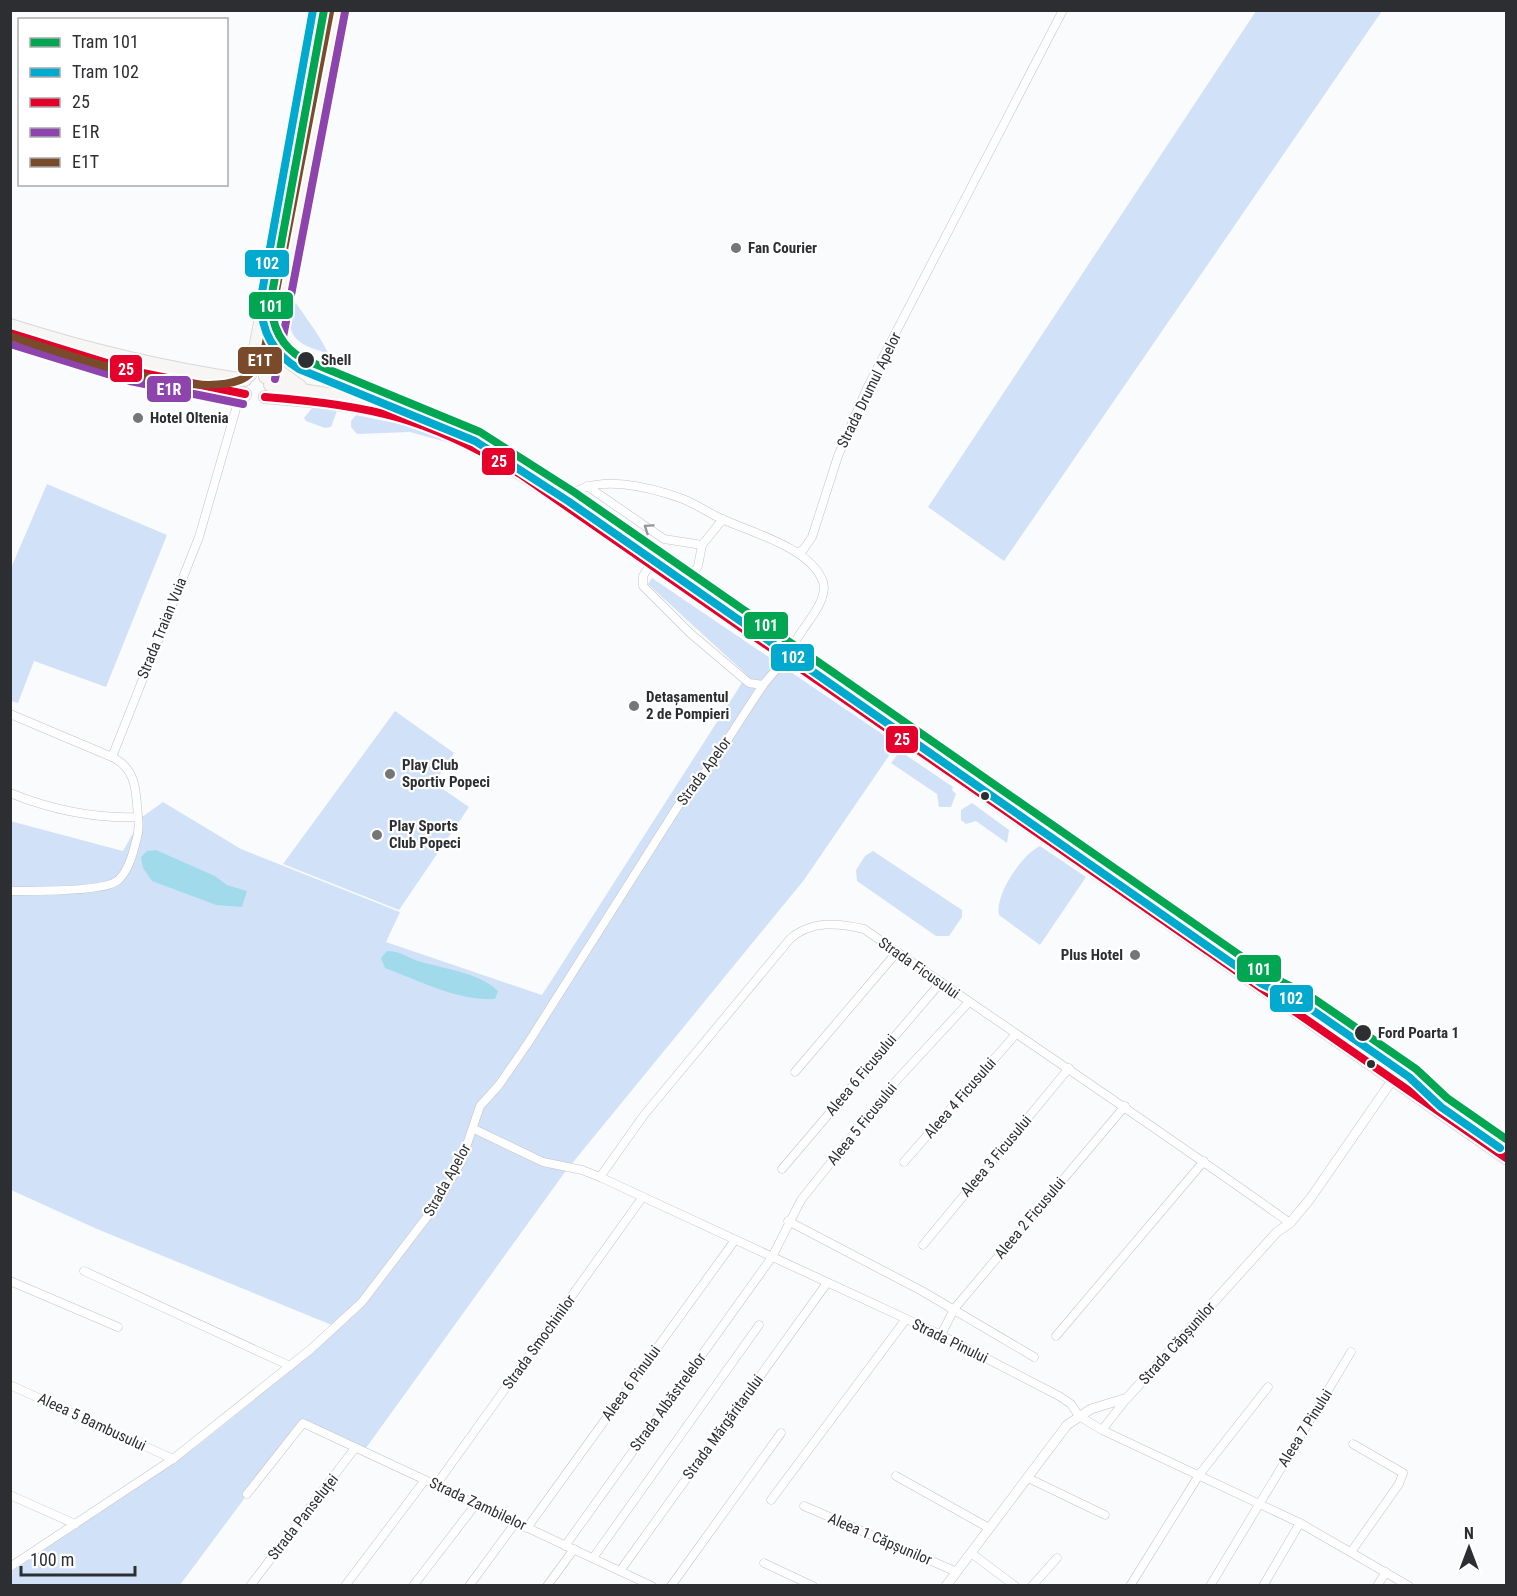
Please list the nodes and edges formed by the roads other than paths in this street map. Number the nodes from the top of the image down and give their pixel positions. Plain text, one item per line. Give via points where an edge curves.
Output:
1 (320, 10) edge
2 (335, 10) edge
3 (1063, 10) edge
4 (10, 325) edge
5 (10, 333) edge
6 (270, 344) junction
7 (254, 351) junction
8 (199, 373) junction
9 (247, 378) junction
10 (267, 386) junction
11 (309, 390) junction
12 (246, 395) junction
13 (587, 486) junction
14 (569, 497) junction
15 (723, 519) junction
16 (702, 545) junction
17 (798, 552) junction
18 (651, 563) junction
19 (690, 580) junction
20 (763, 685) junction
21 (10, 714) edge
22 (112, 757) junction
23 (10, 793) edge
24 (138, 817) junction
25 (10, 891) edge
26 (897, 952) junction
27 (941, 982) junction
28 (969, 1002) junction
29 (1016, 1034) junction
30 (1069, 1068) junction
31 (795, 1072) dead end
32 (1393, 1079) junction
33 (1125, 1106) junction
34 (474, 1129) junction
35 (1506, 1148) edge
36 (1506, 1158) edge
37 (1203, 1161) junction
38 (904, 1162) dead end
39 (782, 1169) dead end
40 (600, 1177) junction
41 (642, 1198) junction
42 (788, 1221) junction
43 (1290, 1223) junction
44 (735, 1240) junction
45 (923, 1245) dead end
46 (772, 1257) junction
47 (84, 1270) dead end
48 (10, 1281) edge
49 (827, 1283) junction
50 (954, 1309) junction
51 (906, 1319) junction
52 (759, 1325) dead end
53 (118, 1327) dead end
54 (941, 1335) junction
55 (1056, 1336) dead end
56 (1351, 1353) dead end
57 (1034, 1357) dead end
58 (290, 1366) junction
59 (10, 1385) edge
60 (1268, 1387) dead end
61 (1127, 1398) junction
62 (1079, 1416) junction
63 (1102, 1430) junction
64 (781, 1433) dead end
65 (1353, 1444) dead end
66 (356, 1448) junction
67 (173, 1459) junction
68 (1199, 1475) junction
69 (896, 1476) dead end
70 (1028, 1478) junction
71 (425, 1480) junction
72 (436, 1485) junction
73 (247, 1494) dead end
74 (10, 1495) edge
75 (771, 1500) dead end
76 (1258, 1503) junction
77 (476, 1504) junction
78 (804, 1506) dead end
79 (1105, 1515) dead end
80 (516, 1522) junction
81 (1300, 1523) junction
82 (75, 1524) junction
83 (527, 1528) junction
84 (989, 1528) junction
85 (565, 1546) junction
86 (574, 1549) junction
87 (1351, 1551) junction
88 (971, 1553) junction
89 (593, 1558) junction
90 (1057, 1558) dead end
91 (764, 1563) dead end
92 (10, 1567) edge
93 (620, 1571) junction
94 (957, 1572) junction
95 (1386, 1572) junction
96 (652, 1585) edge
97 (250, 1586) edge
98 (345, 1586) edge
99 (413, 1586) edge
100 (469, 1586) edge
101 (547, 1586) edge
102 (671, 1586) edge
103 (813, 1586) edge
104 (946, 1586) edge
105 (1015, 1586) edge
106 (1032, 1586) edge
107 (1130, 1586) edge
108 (1210, 1586) edge
109 (1263, 1586) edge
110 (1377, 1586) edge
111 (1409, 1586) edge

1 - 7 main road
2 - 6 main road
3 - 17 street, Strada Drumul Apelor via 867,388 838,456 812,537
4 - 8 main road via 89,350
5 - 12 main road via 133,371
6 - 10 main road
6 - 11 main road via 280,372
7 - 8 main road via 238,370
7 - 9 main road
8 - 9 main road
9 - 10 main road via 258,373
9 - 12 main road
10 - 11 main road
10 - 12 main road via 255,400
10 - 18 main road via 414,421 447,434 564,502
11 - 14 main road via 371,401 448,426 500,453
12 - 22 street, Strada Traian Vuia via 238,402 199,537
13 - 14 street
13 - 15 street via 613,483 666,494
16 -> 13 street via 664,538
14 - 19 main road
15 - 16 street
15 - 17 street
16 - 19 street via 698,566
17 - 20 street, Strada Apelor, bridge via 819,574 824,588 802,631
18 - 20 street via 643,576 643,586 749,683
18 - 32 main road
19 - 35 main road
20 - 34 street, Strada Apelor via 669,820 532,1037 480,1106
21 - 22 street
22 - 24 street via 132,775
23 - 24 street via 66,810
24 - 25 street via 131,859 124,874 111,885
26 - 27 street, Strada Ficusului
26 - 31 street
26 - 40 street, Strada Ficusului via 864,929 846,924 800,930 644,1115
27 - 28 street, Strada Ficusului
27 - 39 street, Aleea 6 Ficusului
28 - 29 street, Strada Ficusului
28 - 42 street, Aleea 5 Ficusului via 896,1081
29 - 30 street, Strada Ficusului
29 - 38 street, Aleea 4 Ficusului
30 - 33 street, Strada Ficusului
30 - 45 street, Aleea 3 Ficusului
32 - 36 main road
32 - 43 street, Strada Căpșunilor
33 - 37 street, Strada Ficusului
33 - 50 street, Aleea 2 Ficusului
34 - 40 street, Strada Pinului via 543,1162
34 - 58 street, Strada Apelor via 461,1162 436,1205 395,1260 337,1327
37 - 43 street, Strada Ficusului
37 - 55 street
40 - 41 street, Strada Pinului
41 - 44 street, Strada Pinului
41 - 72 street, Strada Smochinilor
42 - 46 street, Aleea 5 Ficusului
42 - 50 street
43 - 61 street, Strada Căpșunilor via 1277,1232
44 - 46 street, Strada Pinului
44 - 83 street, Aleea 6 Pinului
46 - 49 street, Strada Pinului
46 - 85 street, Strada Albăstrelelor
47 - 58 street
48 - 53 street
49 - 51 street, Strada Pinului
49 - 93 street, Strada Mărgăritarului
50 - 54 street, Aleea 2 Ficusului
50 - 57 street
51 - 54 street, Strada Pinului
51 - 75 street
52 - 89 street
54 - 62 street, Strada Pinului via 1059,1396
56 - 76 street, Aleea 7 Pinului
58 - 67 street, Strada Apelor
59 - 67 street, Aleea 5 Bambusului
60 - 68 street
61 - 62 street, Strada Căpșunilor
61 - 63 street
62 - 63 street, Strada Pinului
62 - 70 street, Strada Căpșunilor via 1067,1425
63 - 68 street, Strada Pinului
64 - 102 street
65 - 87 street via 1403,1473
66 - 71 street, Strada Zambilelor
66 - 73 street, Strada Zambilelor via 303,1423
66 - 97 street, Strada Panseluței
67 - 82 street, Strada Apelor
68 - 76 street, Strada Pinului
68 - 107 street
69 - 84 street
70 - 79 street
70 - 84 street, Strada Căpșunilor
71 - 72 street, Strada Zambilelor
71 - 98 street
72 - 77 street, Strada Zambilelor
74 - 82 street
76 - 81 street, Strada Pinului
76 - 108 street, Aleea 7 Pinului
77 - 80 street, Strada Zambilelor
77 - 99 street
78 - 94 street, Aleea 1 Căpșunilor
80 - 83 street, Strada Zambilelor
80 - 100 street
81 - 87 street, Strada Pinului
81 - 109 street
82 - 92 street, Strada Apelor
83 - 85 street, Strada Zambilelor
84 - 88 street, Strada Căpșunilor
85 - 86 street, Strada Zambilelor
86 - 89 street, Strada Zambilelor
86 - 101 street
87 - 95 street, Strada Pinului
88 - 94 street, Strada Căpșunilor
88 - 105 street
89 - 93 street, Strada Zambilelor
90 - 106 street
91 - 103 street
93 - 96 street, Strada Zambilelor
94 - 104 street, Strada Căpșunilor
95 - 110 street
95 - 111 street, Strada Pinului

